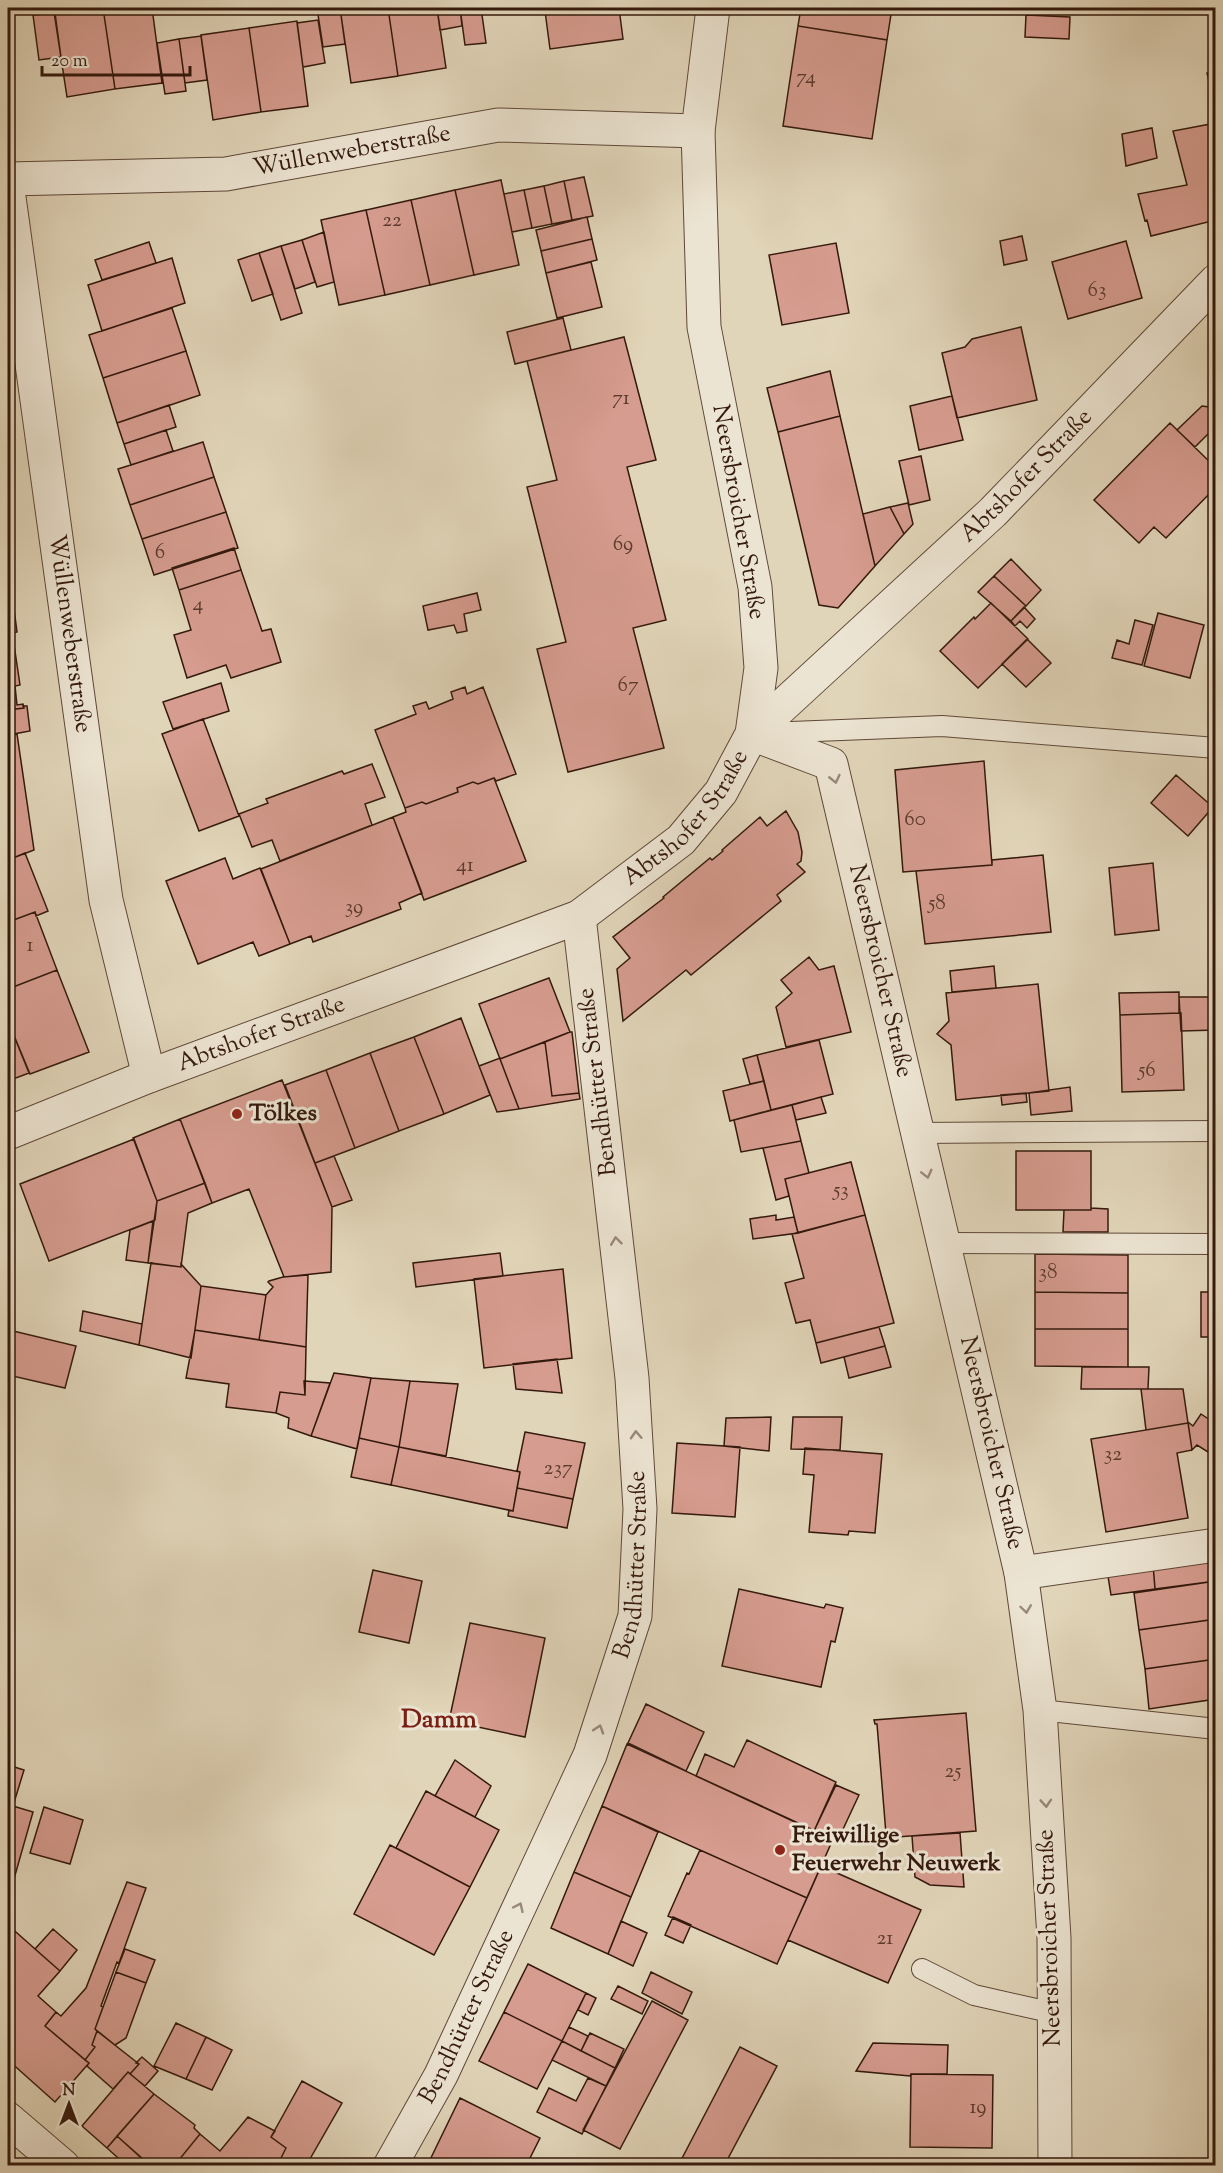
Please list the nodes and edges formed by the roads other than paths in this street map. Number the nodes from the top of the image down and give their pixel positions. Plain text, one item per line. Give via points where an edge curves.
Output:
1 (712, 8) edge
2 (698, 130) junction
3 (8, 179) edge
4 (8, 190) edge
5 (1215, 281) edge
6 (752, 734) junction
7 (1215, 748) edge
8 (579, 917) junction
9 (149, 1076) junction
10 (1215, 1131) edge
11 (8, 1133) edge
12 (918, 1134) junction
13 (944, 1243) junction
14 (1215, 1244) edge
15 (1215, 1545) edge
16 (1021, 1573) junction
17 (1040, 1710) junction
18 (1215, 1729) edge
19 (922, 1969) dead end
20 (1054, 2013) junction
21 (8, 2120) edge
22 (63, 2166) edge
23 (390, 2166) edge
24 (1054, 2166) edge

1 - 2 street, Neersbroicher Straße
2 - 3 street, Wüllenweberstraße via 498,125 226,174
2 - 6 street, Neersbroicher Straße via 704,327 755,587 760,668
4 - 9 street, Wüllenweberstraße via 106,900
5 - 6 street, Abtshofer Straße via 993,512
6 - 7 lane via 942,726
6 - 8 street, Abtshofer Straße via 721,792 681,840
6 -> 12 street, Neersbroicher Straße via 831,764
8 - 9 street, Abtshofer Straße
23 -> 8 street, Bendhütter Straße via 441,2075 590,1755 635,1616 640,1509 632,1378
9 - 11 street, Abtshofer Straße
10 - 12 lane
12 -> 13 street, Neersbroicher Straße
13 - 14 lane
13 - 16 street, Neersbroicher Straße
15 - 16 street, Neersbroicher Straße
16 -> 17 street, Neersbroicher Straße
17 - 18 lane
17 -> 20 street, Neersbroicher Straße via 1054,1938
19 - 20 lane via 974,1995
20 - 24 street, Neersbroicher Straße
21 - 22 street

